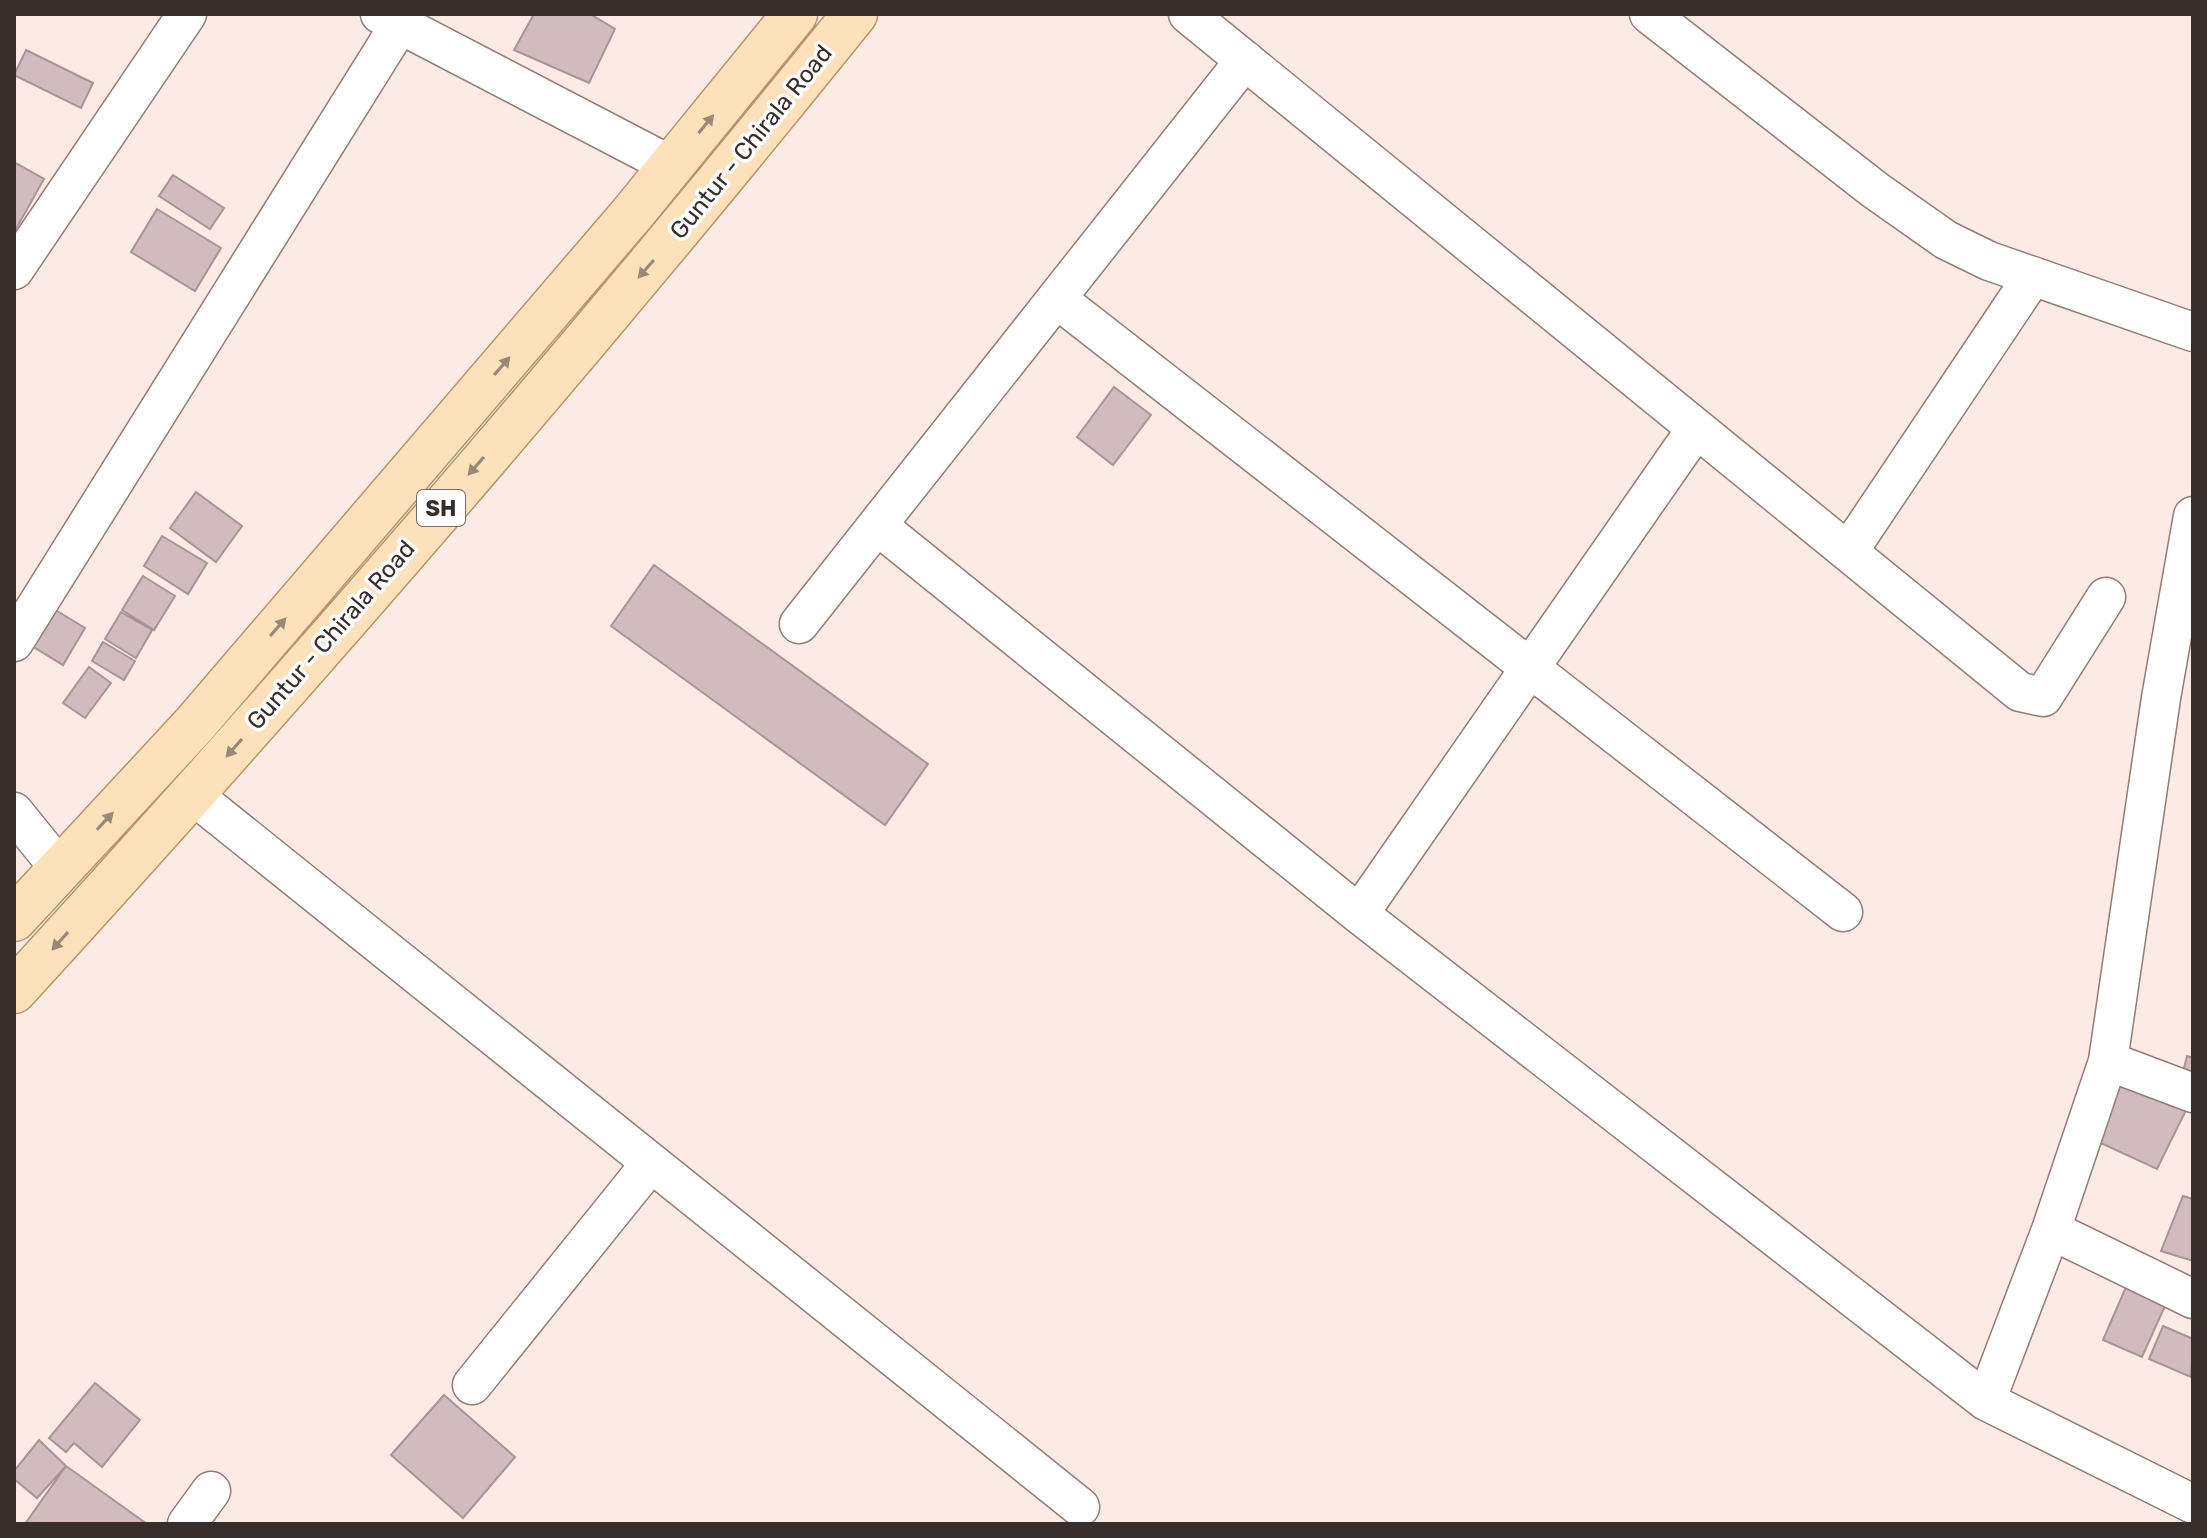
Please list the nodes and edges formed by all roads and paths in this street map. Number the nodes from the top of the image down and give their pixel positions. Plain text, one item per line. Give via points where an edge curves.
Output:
1 (187, 14) edge
2 (795, 14) edge
3 (855, 14) edge
4 (1649, 14) edge
5 (390, 19) edge
6 (1211, 21) edge
7 (1245, 60) junction
8 (672, 166) junction
9 (14, 270) edge
10 (2033, 276) junction
11 (1057, 299) junction
12 (2193, 332) edge
13 (1696, 429) junction
14 (2193, 516) edge
15 (878, 526) junction
16 (1848, 552) junction
17 (2106, 597) dead end
18 (799, 624) dead end
19 (14, 642) edge
20 (1531, 667) junction
21 (193, 795) junction
22 (14, 812) edge
23 (60, 869) junction
24 (1843, 912) dead end
25 (1359, 914) junction
26 (14, 919) edge
27 (14, 991) edge
28 (2108, 1061) junction
29 (2193, 1093) edge
30 (651, 1163) junction
31 (2051, 1230) junction
32 (2193, 1299) edge
33 (472, 1385) dead end
34 (1986, 1401) junction
35 (211, 1491) dead end
36 (2193, 1504) edge
37 (1080, 1507) dead end
38 (187, 1524) edge

1 - 9 street
8 -> 2 main road, Guntur - Chirala Road / SH
3 -> 21 main road, Guntur - Chirala Road / SH via 709,196
4 - 10 street via 1946,240
5 - 8 street
5 - 19 street
6 - 7 street
7 - 11 street
7 - 13 street
23 -> 8 main road, Guntur - Chirala Road / SH via 194,725
10 - 12 street
10 - 16 street
11 - 15 street
11 - 20 street
13 - 16 street
13 - 20 street
14 - 28 street
15 - 18 street
15 - 25 street
16 - 17 street via 2032,697 2043,697 2053,687
20 - 24 street
20 - 25 street
21 -> 27 main road, Guntur - Chirala Road / SH
21 - 30 street
22 - 23 street
23 - 26 main road, Guntur - Chirala Road / SH
25 - 34 street
28 - 29 street
28 - 31 street
30 - 33 street
30 - 37 street
31 - 32 street
31 - 34 street
34 - 36 street
35 - 38 street

